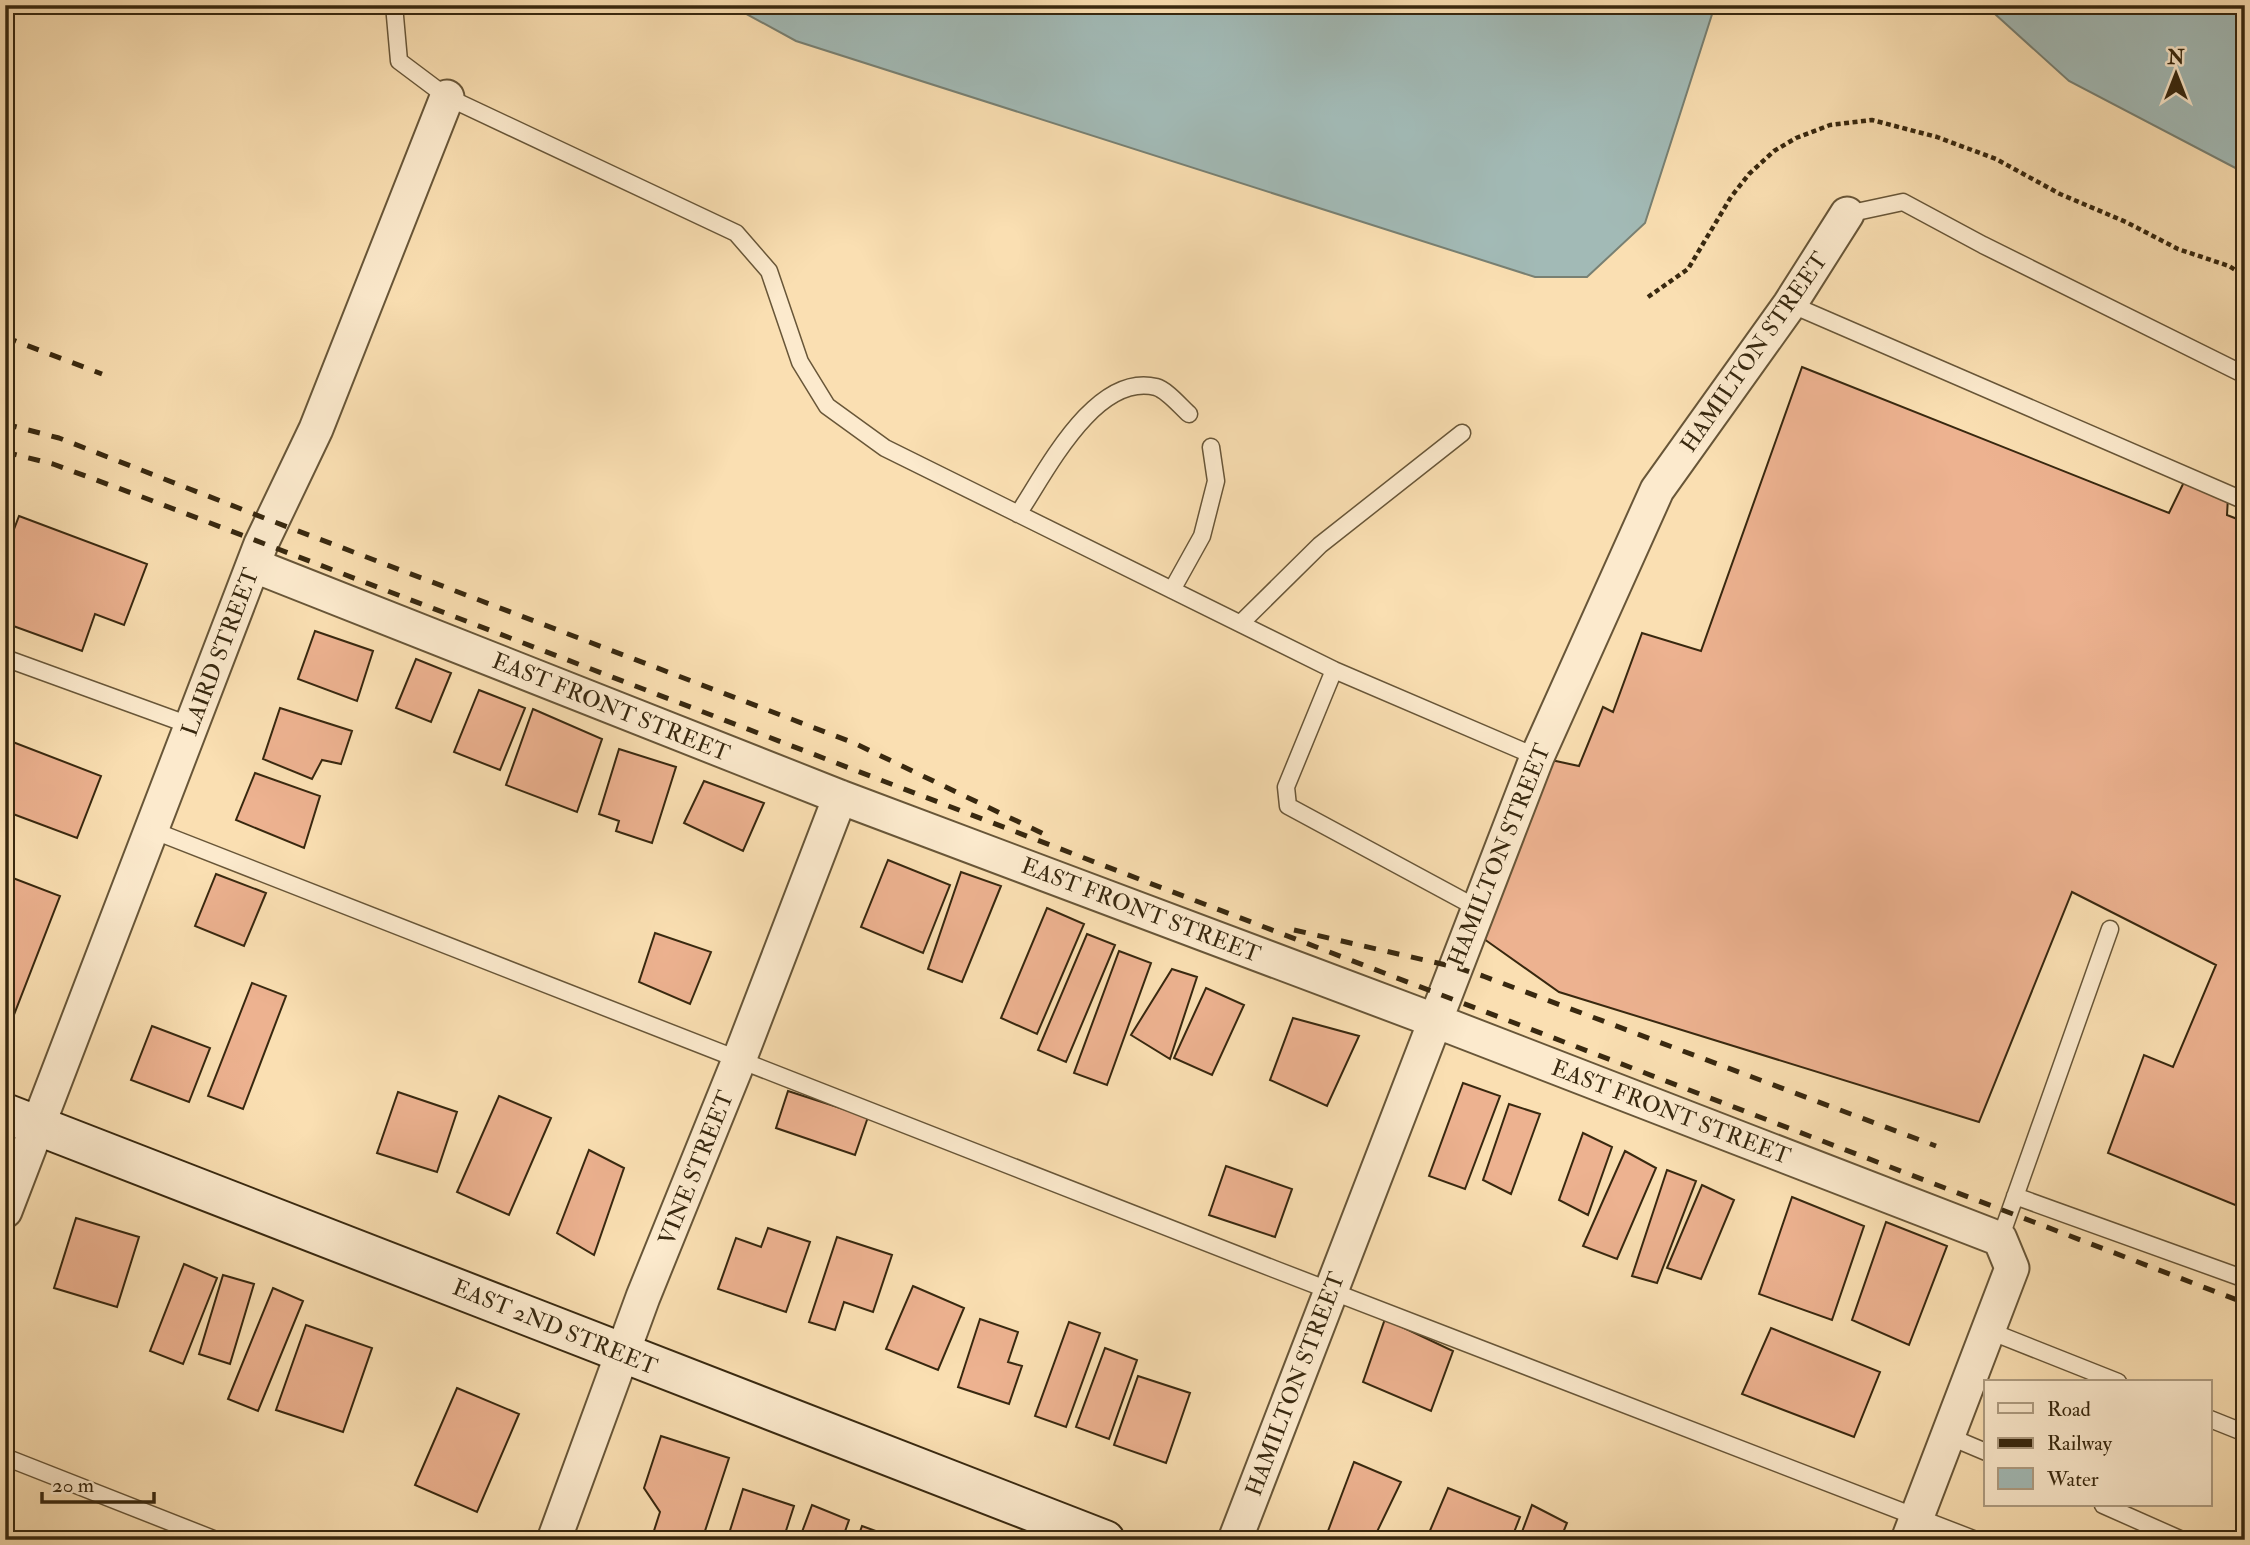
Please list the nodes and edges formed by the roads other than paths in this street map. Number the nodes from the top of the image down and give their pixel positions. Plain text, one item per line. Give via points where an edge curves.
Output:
1 (394, 5) edge
2 (447, 97) junction
3 (1847, 214) joint
4 (1790, 303) junction
5 (2245, 375) edge
6 (1189, 414) dead end
7 (1462, 433) dead end
8 (1211, 447) dead end
9 (2245, 501) edge
10 (1018, 514) junction
11 (253, 565) junction
12 (1172, 590) junction
13 (1241, 623) junction
14 (5, 658) edge
15 (1335, 670) junction
16 (192, 726) junction
17 (1537, 757) junction
18 (840, 797) junction
19 (152, 830) junction
20 (1477, 908) junction
21 (2110, 929) dead end
22 (1436, 1021) junction
23 (740, 1060) junction
24 (22, 1119) edge
25 (2015, 1196) junction
26 (5, 1211) edge
27 (2006, 1254) junction
28 (2245, 1279) edge
29 (1332, 1291) junction
30 (1987, 1330) junction
31 (622, 1353) junction
32 (2113, 1380) edge
33 (2212, 1420) edge
34 (2245, 1433) edge
35 (1948, 1436) junction
36 (1984, 1451) edge
37 (5, 1457) edge
38 (2106, 1506) edge
39 (1913, 1529) edge
40 (216, 1540) edge
41 (554, 1540) edge
42 (1105, 1540) edge
43 (1235, 1540) edge
44 (1976, 1540) edge
45 (2182, 1540) edge

1 - 2 lane via 399,61
2 - 10 lane via 736,233 769,271 800,362 827,406 885,448
2 - 11 street, LAIRD STREET via 316,429
3 - 4 street, HAMILTON STREET
3 - 5 lane via 1903,202
4 - 9 lane
4 - 17 street, HAMILTON STREET via 1657,490
6 - 10 lane via 1158,387 1131,385 1109,395 1076,425
7 - 13 lane via 1320,545
8 - 12 lane via 1216,481 1202,536
10 - 12 lane
11 - 16 street, LAIRD STREET
11 - 18 street, EAST FRONT STREET
12 - 13 lane
13 - 15 lane
14 - 16 lane
15 - 17 lane
15 - 20 lane via 1286,787 1288,806
16 - 19 street, LAIRD STREET
17 - 20 street, HAMILTON STREET
18 - 22 street, EAST FRONT STREET
18 - 23 street, VINE STREET
19 - 23 lane
19 - 24 street, LAIRD STREET
20 - 22 street, HAMILTON STREET
21 - 25 lane
22 - 27 street, EAST FRONT STREET
22 - 29 street, HAMILTON STREET
23 - 29 lane
23 - 31 street, VINE STREET
24 - 26 street, LAIRD STREET
24 - 31 street, EAST 2ND STREET
25 - 27 lane
25 - 28 lane
27 - 30 street
29 - 39 lane
29 - 43 street, HAMILTON STREET
30 - 32 lane
30 - 35 street
31 - 41 street, VINE STREET
31 - 42 street, EAST 2ND STREET
33 - 34 lane
35 - 36 lane
35 - 39 street
37 - 40 lane
38 - 45 lane
39 - 44 lane

